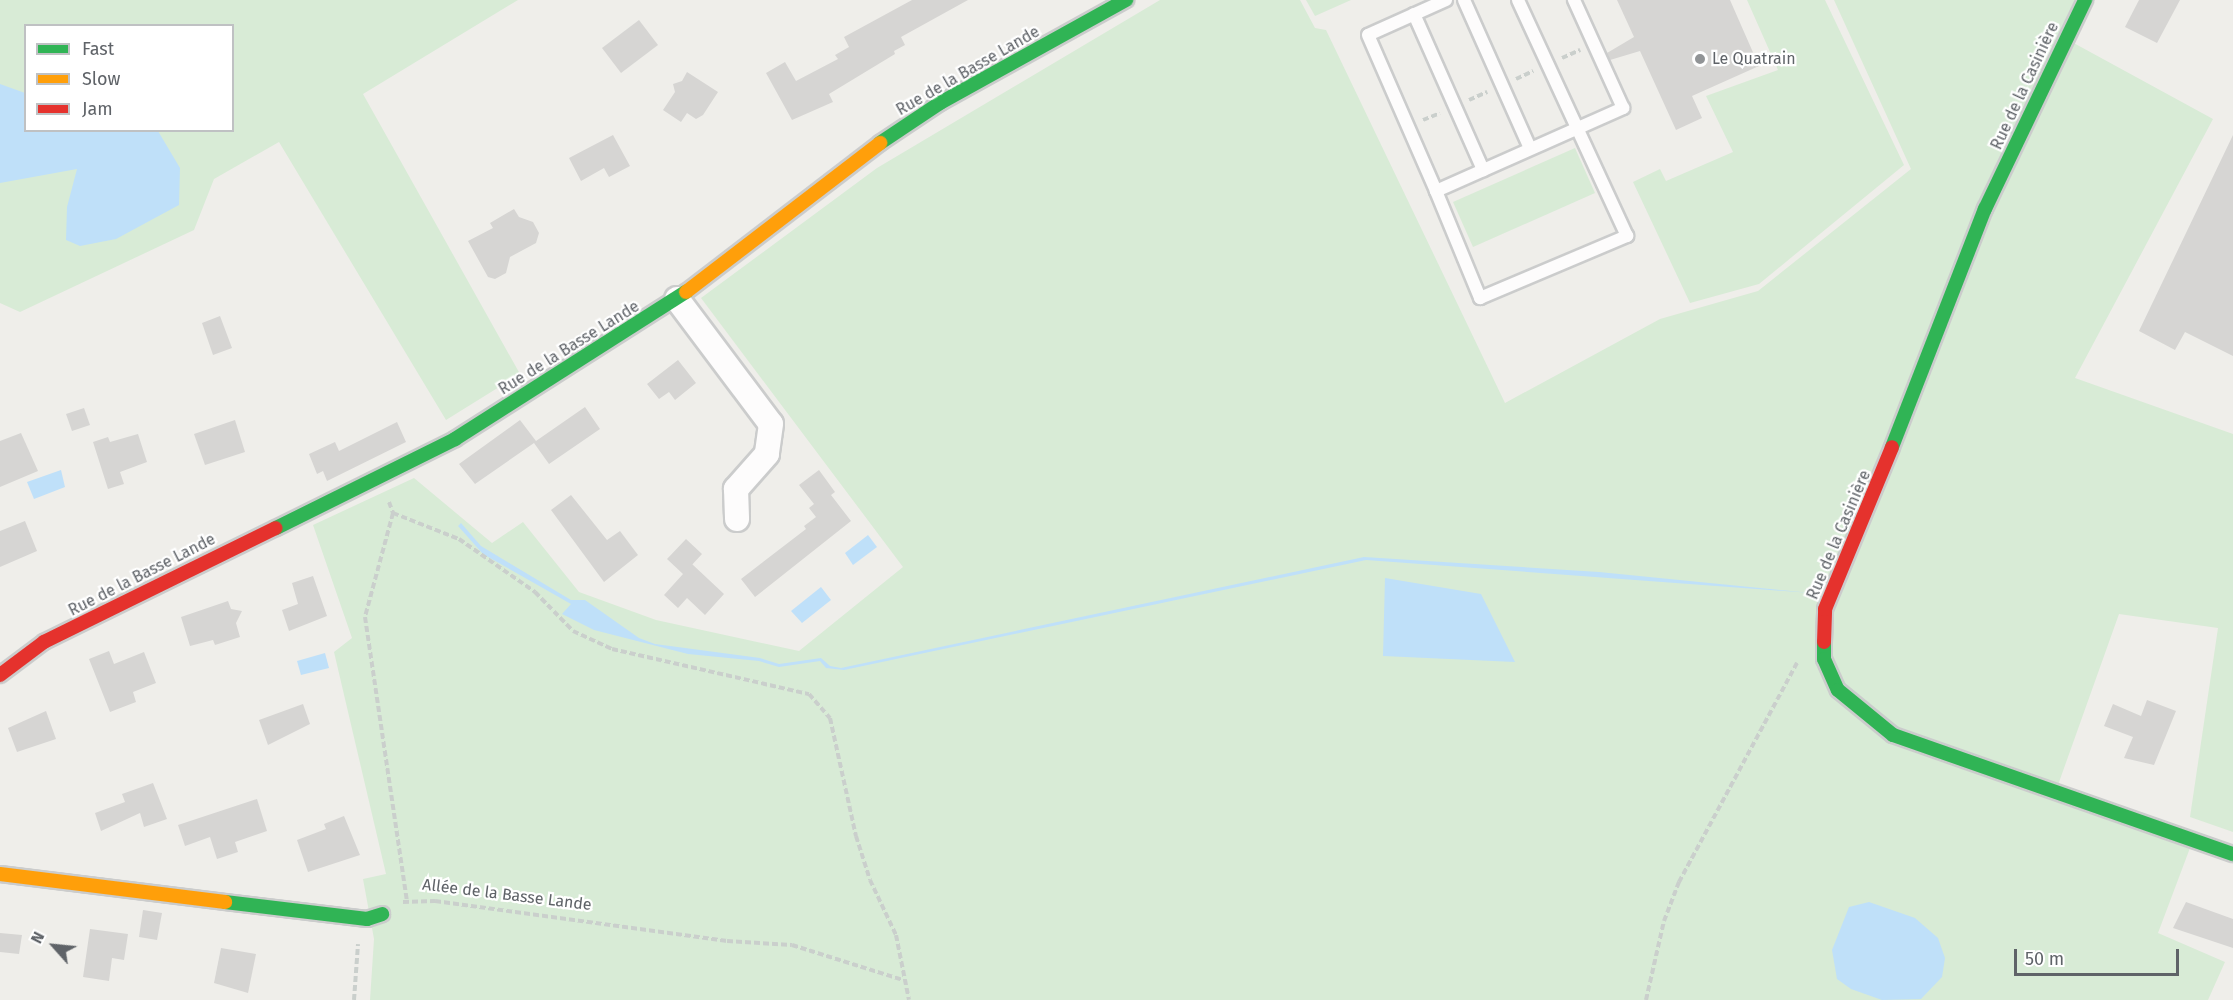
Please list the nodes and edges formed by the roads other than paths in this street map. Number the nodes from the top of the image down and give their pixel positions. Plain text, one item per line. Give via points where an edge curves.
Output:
1 (1126, 0) edge
2 (1446, 0) edge
3 (1464, 0) edge
4 (1518, 0) edge
5 (1574, 0) edge
6 (2085, 0) edge
7 (1414, 14) junction
8 (1577, 129) junction
9 (1530, 148) junction
10 (1483, 170) junction
11 (1436, 191) junction
12 (677, 299) junction
13 (737, 519) dead end
14 (0, 675) edge
15 (2233, 854) edge
16 (0, 874) edge
17 (382, 915) road end

1 - 12 street, Rue de la Basse Lande via 940,103 873,147 737,257
2 - 7 lane
3 - 9 lane
4 - 8 lane
5 - 8 lane via 1623,108
6 - 15 street, Rue de la Casinière via 1985,209 1825,609 1824,659 1838,690 1893,735
7 - 10 lane
7 - 11 lane via 1368,35
8 - 9 lane
8 - 11 lane via 1627,236 1480,298
9 - 10 lane
10 - 11 lane
12 - 13 street via 771,424 767,454 736,489
12 - 14 street, Rue de la Basse Lande via 455,439 302,511 44,642
16 - 17 street via 360,918

